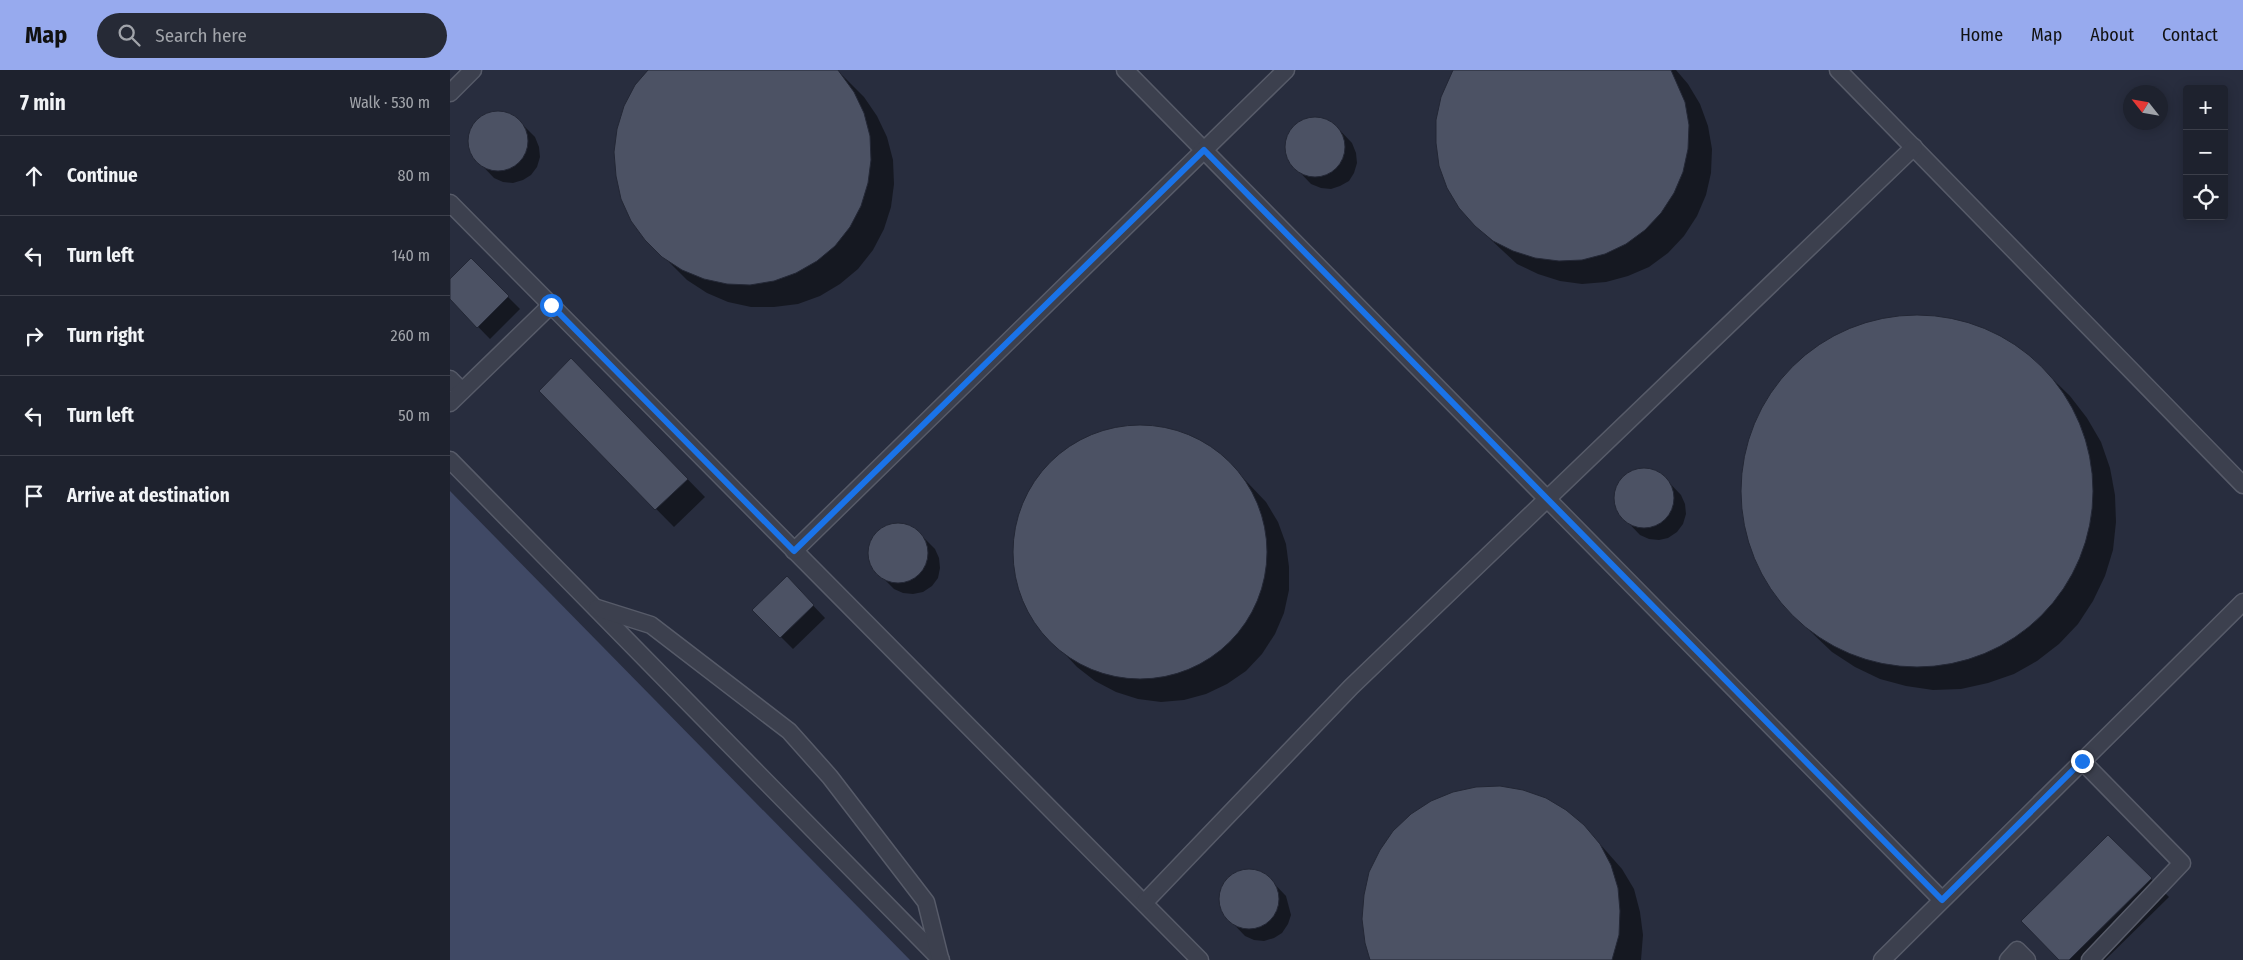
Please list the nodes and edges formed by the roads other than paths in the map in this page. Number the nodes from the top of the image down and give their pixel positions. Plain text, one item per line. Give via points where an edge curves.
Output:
1 (473, 70) edge
2 (1125, 70) edge
3 (1286, 70) edge
4 (1838, 70) edge
5 (450, 93) edge
6 (1914, 147) junction
7 (1204, 150) junction
8 (450, 203) edge
9 (551, 305) junction
10 (450, 379) edge
11 (462, 391) junction
12 (450, 403) edge
13 (450, 460) edge
14 (2243, 485) edge
15 (1547, 499) junction
16 (794, 551) junction
17 (2243, 602) edge
18 (595, 607) junction
19 (2082, 761) junction
20 (1942, 900) junction
21 (1144, 903) junction
22 (940, 959) edge
23 (1200, 960) edge
24 (1882, 960) edge
25 (2008, 960) edge
26 (2027, 960) edge
27 (2090, 960) edge

1 - 5 lane
2 - 7 lane
3 - 7 lane
4 - 6 lane
6 - 14 lane
6 - 15 lane
7 - 15 lane
7 - 16 lane
8 - 9 lane
9 - 11 lane
9 - 16 lane
10 - 11 lane
11 - 12 lane
13 - 18 lane
15 - 20 lane
15 - 21 lane via 1351,687
16 - 21 lane
17 - 19 lane
18 - 22 lane
18 - 22 lane via 651,626 789,731 830,777 926,902
19 - 20 lane
19 - 27 lane via 2182,863
20 - 24 lane
21 - 23 lane
25 - 26 lane via 2017,950

